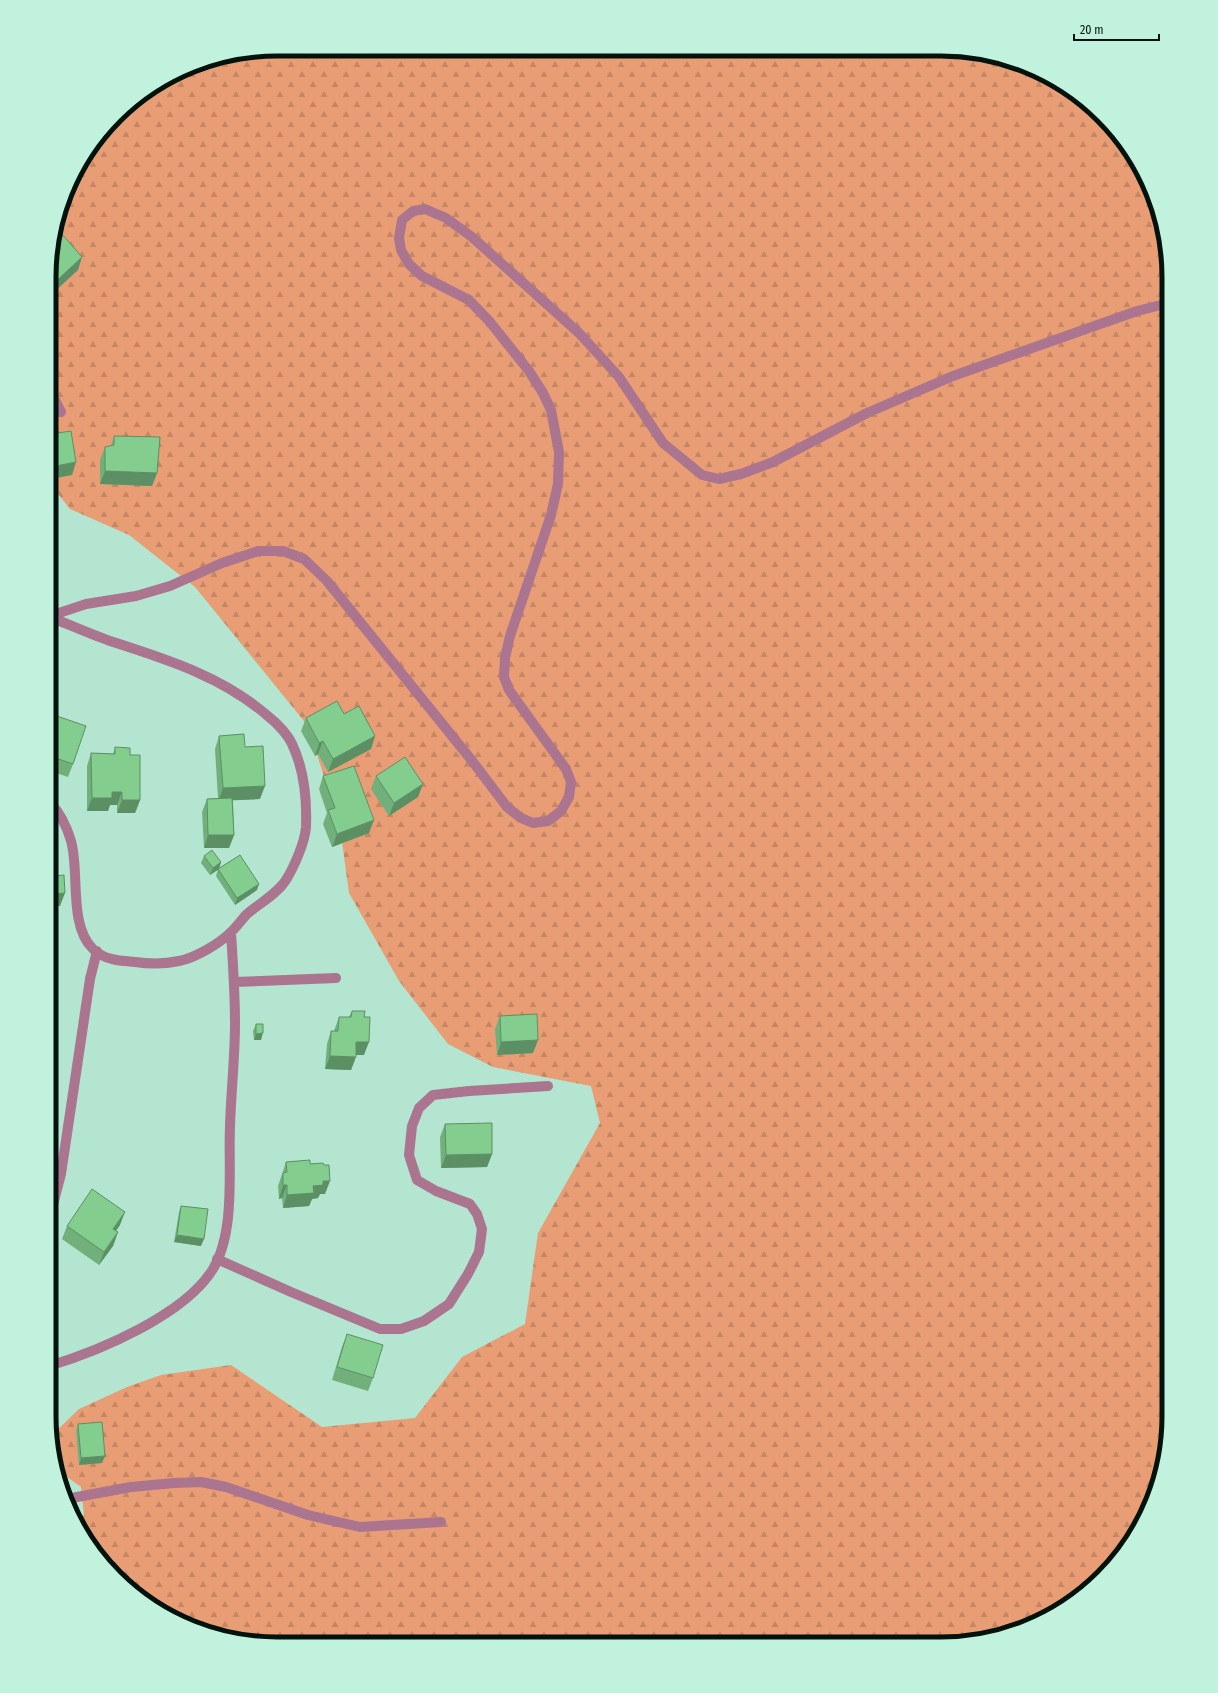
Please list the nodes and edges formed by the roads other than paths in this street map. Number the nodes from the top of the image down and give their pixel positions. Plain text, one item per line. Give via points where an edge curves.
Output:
1 (1162, 305) edge
2 (56, 402) edge
3 (61, 412) dead end
4 (56, 615) edge
5 (56, 619) edge
6 (56, 810) edge
7 (231, 933) junction
8 (97, 951) junction
9 (336, 978) dead end
10 (234, 982) junction
11 (548, 1086) dead end
12 (56, 1193) edge
13 (217, 1259) junction
14 (56, 1364) edge
15 (72, 1497) edge
16 (441, 1522) dead end

1 - 4 street via 1137,311 953,376 867,414 773,462 719,479 702,475 663,443 618,377 579,333 472,237 446,218 426,209 413,211 402,220 399,238 401,250 409,264 422,276 469,300 529,371 551,410 559,452 558,484 552,515 510,636 504,676 509,690 562,763 571,782 569,797 561,811 548,821 534,823 521,818 506,807 473,762 332,587 304,559 283,551 258,551 222,563 170,586 136,596 86,604
2 - 3 street
5 - 7 street via 190,668 239,694 270,717 292,742 300,769 305,805 306,829 298,855 286,880
6 - 8 street via 66,824 72,842 78,916 85,936
7 - 8 street via 214,945 179,961 149,964 111,960
7 - 10 street
8 - 12 street via 90,979
9 - 10 street
10 - 13 street via 235,1024 228,1212
11 - 13 street via 433,1095 419,1108 412,1126 409,1155 417,1180 436,1191 470,1204 477,1214 482,1230 479,1252 449,1304 424,1321 401,1329 380,1329
13 - 14 street via 201,1283 183,1301 139,1329 97,1350
15 - 16 street via 174,1482 201,1482 226,1487 308,1515 360,1527

